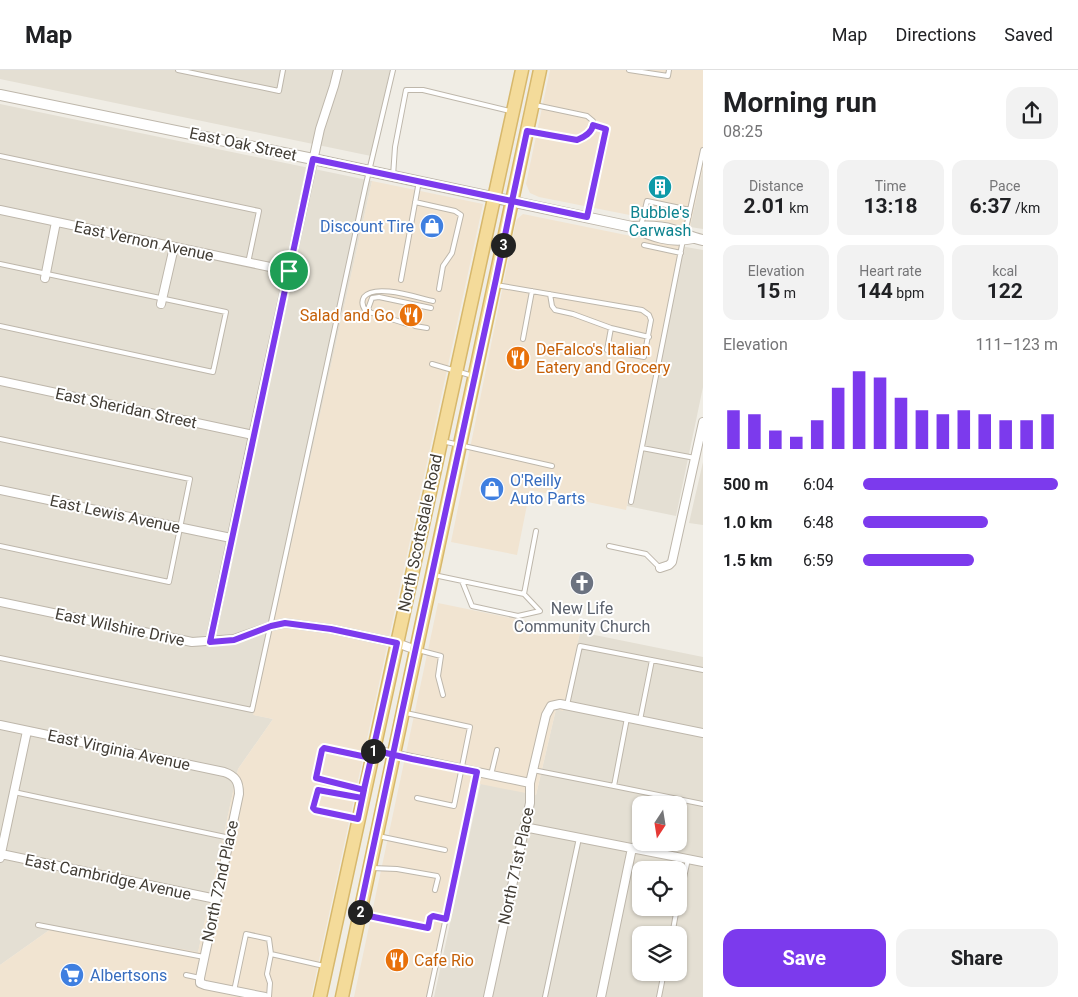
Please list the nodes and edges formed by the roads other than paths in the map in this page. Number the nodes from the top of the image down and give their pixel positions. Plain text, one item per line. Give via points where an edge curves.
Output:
1 (178, 70) edge
2 (283, 70) edge
3 (338, 70) edge
4 (393, 70) edge
5 (522, 70) edge
6 (540, 70) edge
7 (629, 70) edge
8 (669, 70) edge
9 (0, 95) edge
10 (533, 104) junction
11 (512, 111) junction
12 (593, 125) junction
13 (527, 131) junction
14 (703, 150) edge
15 (0, 156) edge
16 (313, 159) junction
17 (370, 171) junction
18 (393, 176) junction
19 (419, 181) junction
20 (494, 197) junction
21 (512, 201) junction
22 (415, 202) junction
23 (0, 210) edge
24 (690, 210) junction
25 (587, 217) junction
26 (56, 222) junction
27 (636, 226) junction
28 (691, 238) edge
29 (644, 245) dead end
30 (174, 247) junction
31 (681, 253) junction
32 (248, 263) junction
33 (0, 264) edge
34 (289, 271) junction
35 (45, 275) junction
36 (401, 280) dead end
37 (495, 285) junction
38 (439, 289) dead end
39 (532, 291) junction
40 (550, 294) junction
41 (433, 301) dead end
42 (162, 302) junction
43 (431, 308) dead end
44 (370, 312) junction
45 (407, 324) dead end
46 (0, 326) edge
47 (415, 326) dead end
48 (427, 328) dead end
49 (611, 328) junction
50 (649, 337) junction
51 (523, 339) dead end
52 (432, 364) dead end
53 (455, 371) junction
54 (475, 376) junction
55 (0, 381) edge
56 (703, 422) edge
57 (253, 435) junction
58 (0, 439) edge
59 (440, 441) junction
60 (460, 445) junction
61 (642, 448) junction
62 (695, 458) junction
63 (552, 466) dead end
64 (0, 490) edge
65 (631, 502) dead end
66 (181, 528) junction
67 (536, 531) dead end
68 (231, 538) junction
69 (0, 546) edge
70 (609, 546) dead end
71 (660, 568) joint
72 (432, 575) junction
73 (462, 581) junction
74 (524, 594) junction
75 (0, 602) edge
76 (271, 626) junction
77 (210, 642) junction
78 (397, 643) junction
79 (416, 650) junction
80 (0, 658) edge
81 (652, 660) junction
82 (703, 670) edge
83 (443, 695) dead end
84 (567, 705) junction
85 (402, 712) junction
86 (627, 718) junction
87 (640, 720) junction
88 (0, 725) edge
89 (27, 731) junction
90 (703, 733) edge
91 (497, 750) dead end
92 (372, 754) junction
93 (393, 754) junction
94 (463, 769) junction
95 (533, 770) junction
96 (477, 772) junction
97 (490, 775) junction
98 (237, 779) joint
99 (530, 782) junction
100 (614, 786) junction
101 (14, 792) junction
102 (363, 794) junction
103 (417, 798) dead end
104 (703, 804) edge
105 (358, 819) junction
106 (524, 827) junction
107 (376, 836) junction
108 (230, 838) junction
109 (578, 838) junction
110 (632, 848) joint
111 (445, 850) dead end
112 (647, 851) edge
113 (0, 856) edge
114 (688, 859) junction
115 (703, 862) edge
116 (687, 864) edge
117 (369, 868) junction
118 (435, 890) dead end
119 (216, 900) junction
120 (359, 914) junction
121 (446, 919) junction
122 (38, 925) dead end
123 (271, 954) junction
124 (204, 957) junction
125 (326, 966) junction
126 (186, 975) dead end
127 (200, 980) junction
128 (662, 981) edge
129 (234, 991) junction
130 (265, 997) edge
131 (269, 997) edge
132 (320, 997) edge
133 (342, 997) edge
134 (429, 997) edge
135 (488, 997) edge
136 (545, 997) edge
137 (601, 997) edge
138 (659, 997) edge

1 - 2 lane via 279,91
3 - 16 street
4 - 17 lane
5 - 11 main road, North Scottsdale Road
6 - 10 main road, North Scottsdale Road
7 - 8 lane via 668,76
9 - 16 street, East Oak Street
10 - 12 lane via 587,116
10 - 13 main road, North Scottsdale Road
11 - 18 lane via 422,90 406,90
11 - 20 main road, North Scottsdale Road
12 - 13 lane via 588,135 577,140
12 - 25 lane via 606,131
13 - 21 main road, North Scottsdale Road
14 - 24 lane
15 - 32 lane via 260,210
16 - 17 street, East Oak Street
16 - 34 street
17 - 18 street, East Oak Street
17 - 76 lane
18 - 19 street, East Oak Street
19 - 20 street, East Oak Street
19 - 22 lane
20 - 21 street, East Oak Street
20 - 53 main road, North Scottsdale Road
21 - 25 street, East Oak Street
21 - 37 main road, North Scottsdale Road
22 - 36 lane
22 - 38 lane via 461,215 452,253 443,266
23 - 26 street, East Vernon Avenue
24 - 27 lane via 647,201
24 - 28 lane
25 - 27 street, East Oak Street
26 - 30 street, East Vernon Avenue
26 - 35 street
27 - 28 street, East Oak Street via 651,236 673,240
28 - 31 lane
29 - 31 lane
30 - 32 street, East Vernon Avenue
30 - 42 street
31 - 61 lane
32 - 34 street, East Vernon Avenue
33 - 35 lane
34 - 57 street
35 - 42 lane
37 - 39 lane
37 - 54 main road, North Scottsdale Road
39 - 40 lane
39 - 51 lane
40 - 49 lane via 555,310
40 - 50 lane via 642,310 651,320
41 - 44 lane via 373,291 362,299 362,306
42 - 46 lane via 226,312 213,372
43 - 44 lane via 372,298
44 - 45 lane
47 - 48 lane
49 - 50 lane
49 - 50 lane via 607,350 643,357
52 - 53 lane
53 - 54 lane
53 - 59 main road, North Scottsdale Road
54 - 60 main road, North Scottsdale Road
55 - 57 street, East Sheridan Street
56 - 62 street
57 - 68 street
58 - 66 lane via 190,478
59 - 60 lane
59 - 78 main road, North Scottsdale Road
60 - 63 lane
60 - 72 main road, North Scottsdale Road
61 - 62 lane
61 - 65 lane
62 - 71 street via 672,562
64 - 66 street, East Lewis Avenue
66 - 68 street, East Lewis Avenue
66 - 69 lane via 169,582
67 - 74 lane
68 - 77 street
70 - 71 lane via 646,554
72 - 73 lane
72 - 79 main road, North Scottsdale Road
73 - 74 lane
73 - 74 lane via 472,606 518,616 540,611
75 - 77 street, East Wilshire Drive via 192,642
76 - 77 street, East Wilshire Drive via 234,640
76 - 78 street, East Wilshire Drive via 285,623 306,625
76 - 80 lane via 252,710
78 - 79 street, East Wilshire Drive
78 - 92 main road, North Scottsdale Road
79 - 83 lane via 441,656 438,676
79 - 85 main road, North Scottsdale Road
81 - 82 lane
81 - 84 lane via 580,646
81 - 87 lane
84 - 86 street
84 - 95 street, North 71st Place via 551,706 546,715
85 - 93 main road, North Scottsdale Road
85 - 94 lane via 470,727
86 - 87 street
86 - 100 lane
87 - 90 street
88 - 89 street, East Virginia Avenue
89 - 98 street, East Virginia Avenue via 224,772
89 - 101 street
91 - 97 lane
92 - 93 street
92 - 102 main road, North Scottsdale Road
92 - 102 lane via 323,749 316,778
93 - 94 street
93 - 107 main road, North Scottsdale Road
94 - 96 street
94 - 103 lane via 454,806
95 - 99 street, North 71st Place
95 - 100 lane
96 - 97 street
96 - 121 lane
97 - 99 street
98 - 108 street, North 72nd Place via 239,794
99 - 106 street, North 71st Place via 530,803
100 - 104 lane
101 - 108 lane
101 - 113 street
102 - 105 main road, North Scottsdale Road
102 - 105 lane via 318,790 313,808
105 - 125 main road, North Scottsdale Road
106 - 109 street
106 - 135 street, North 71st Place
107 - 111 lane
107 - 117 main road, North Scottsdale Road
108 - 119 street, North 72nd Place
109 - 110 street
109 - 136 lane
110 - 137 street
112 - 114 street
113 - 119 street, East Cambridge Avenue
114 - 115 street
114 - 116 lane
117 - 118 lane via 437,876
117 - 120 main road, North Scottsdale Road
119 - 124 street, North 72nd Place
120 - 121 lane via 426,928 433,916
120 - 133 main road, North Scottsdale Road
121 - 134 lane
122 - 124 lane
123 - 125 lane
123 - 129 lane via 269,939 246,934
123 - 131 lane
124 - 127 street, North 72nd Place
125 - 132 main road, North Scottsdale Road
126 - 127 lane
127 - 129 street
128 - 138 lane
129 - 130 street

